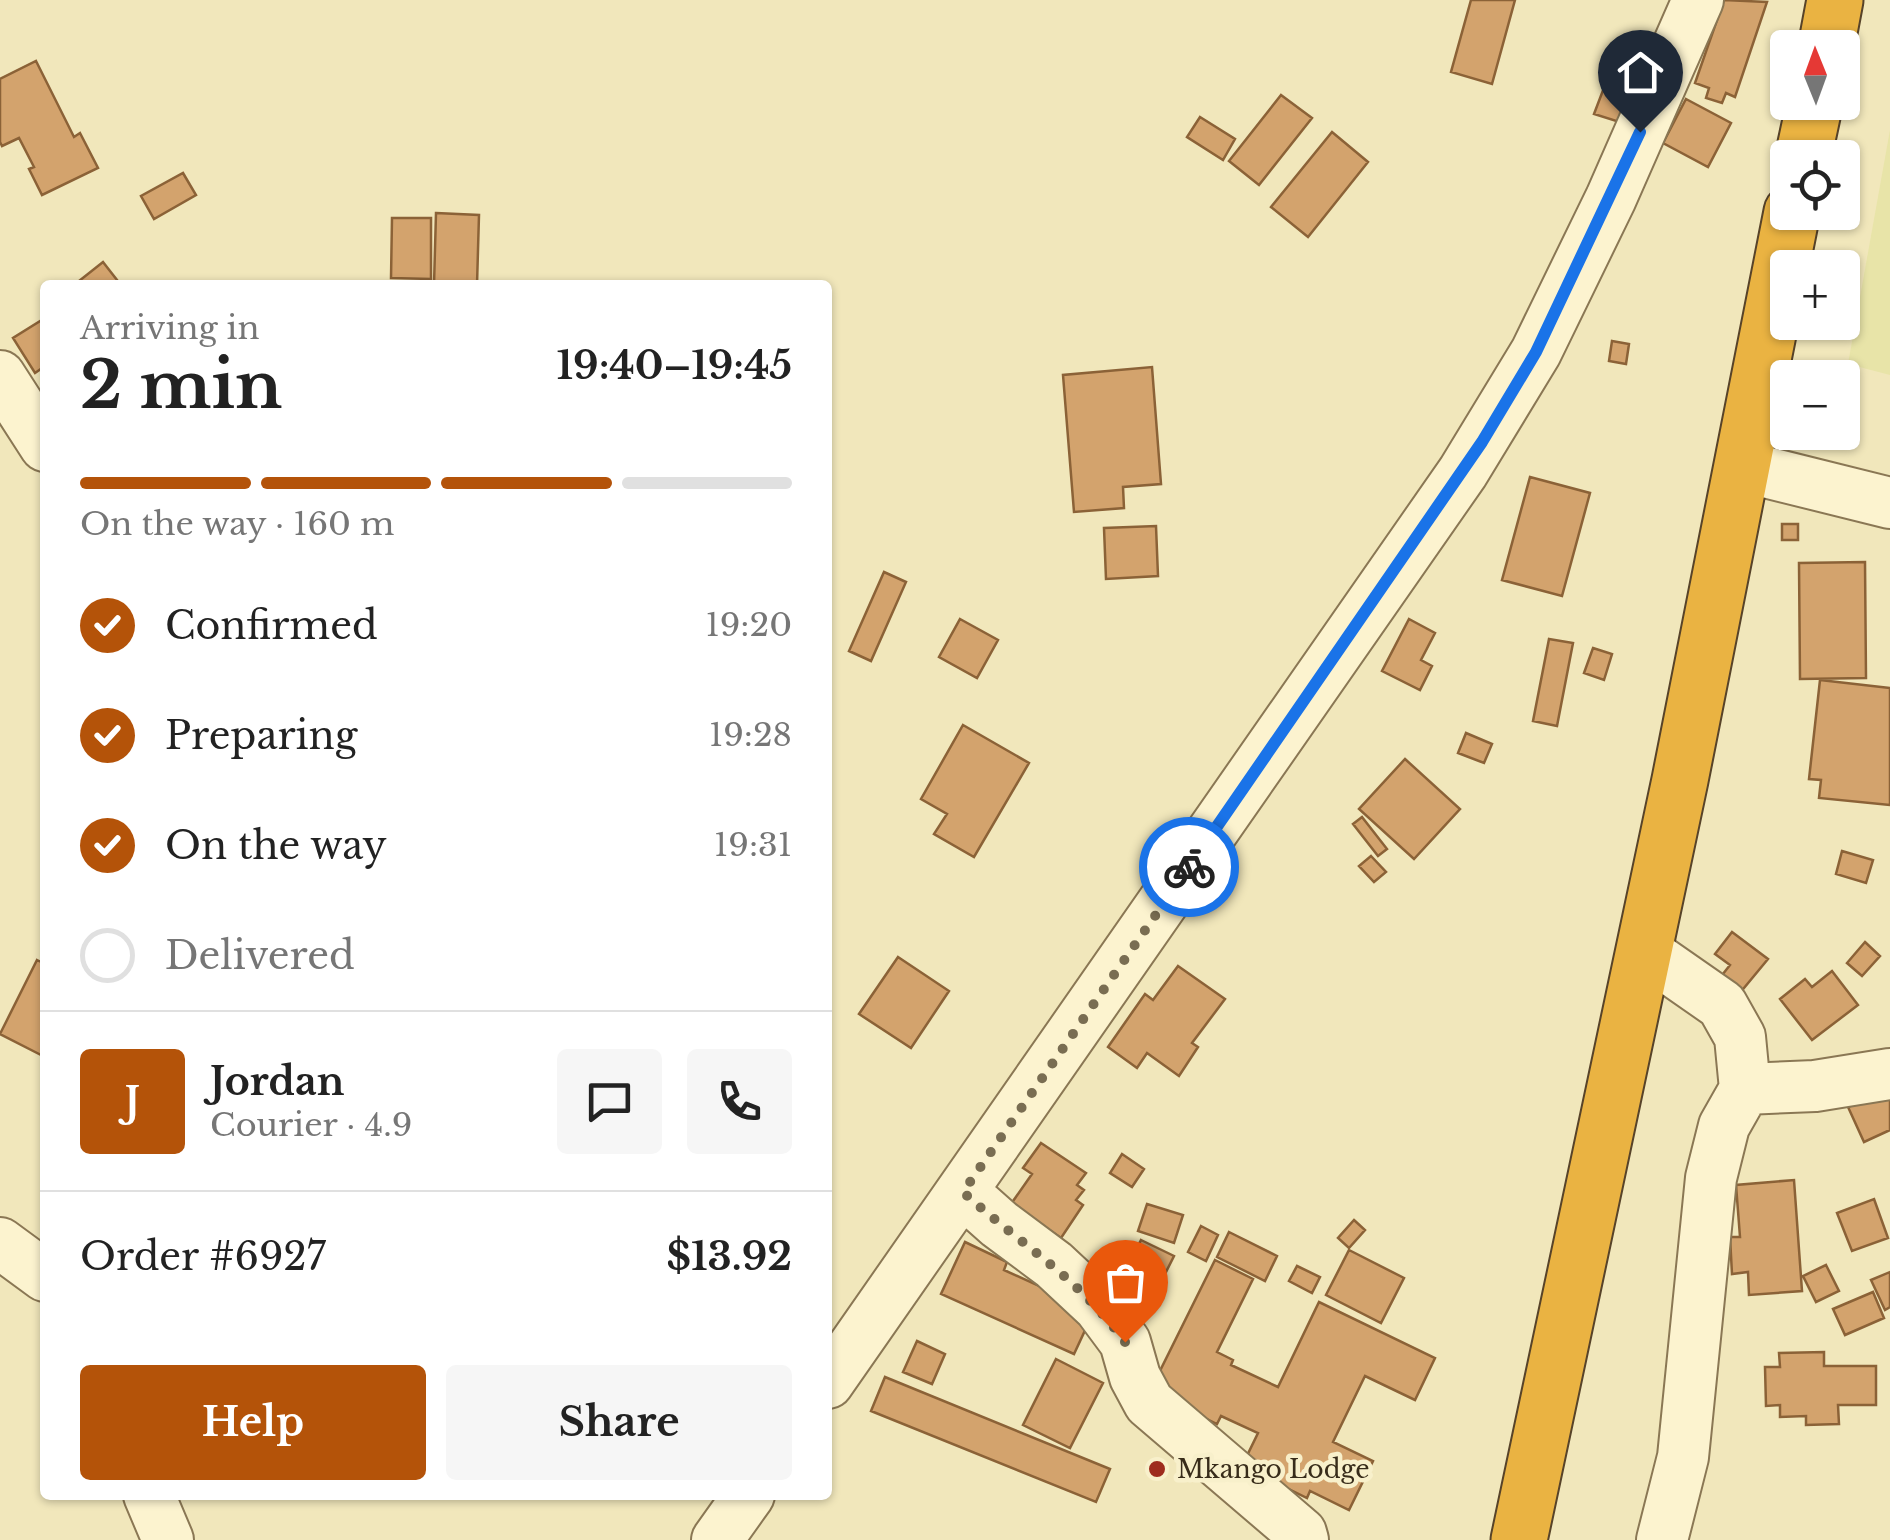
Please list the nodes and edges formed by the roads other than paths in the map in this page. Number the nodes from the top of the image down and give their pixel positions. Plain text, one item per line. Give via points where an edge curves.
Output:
1 (1698, 0) edge
2 (1836, 0) edge
3 (1830, 30) edge
4 (1788, 230) edge
5 (0, 376) edge
6 (40, 438) edge
7 (1741, 466) junction
8 (1890, 502) edge
9 (1643, 950) junction
10 (1890, 1074) edge
11 (1745, 1089) junction
12 (963, 1192) junction
13 (0, 1242) edge
14 (40, 1272) edge
15 (832, 1378) edge
16 (151, 1500) edge
17 (185, 1500) edge
18 (745, 1500) edge
19 (168, 1540) edge
20 (177, 1540) edge
21 (717, 1540) edge
22 (1303, 1540) edge
23 (1519, 1540) edge
24 (1662, 1540) edge

1 - 12 street via 1536,352 1472,457
2 - 3 highway
4 - 7 highway
5 - 6 street
7 - 8 street
7 - 9 highway
9 - 11 street via 1722,1005 1740,1037
9 - 23 highway
10 - 11 street
11 - 24 street via 1724,1126 1711,1178 1683,1457
12 - 15 street
12 - 22 street via 1100,1307 1125,1342 1149,1404
13 - 14 street
16 - 19 street
17 - 20 street
18 - 21 street

